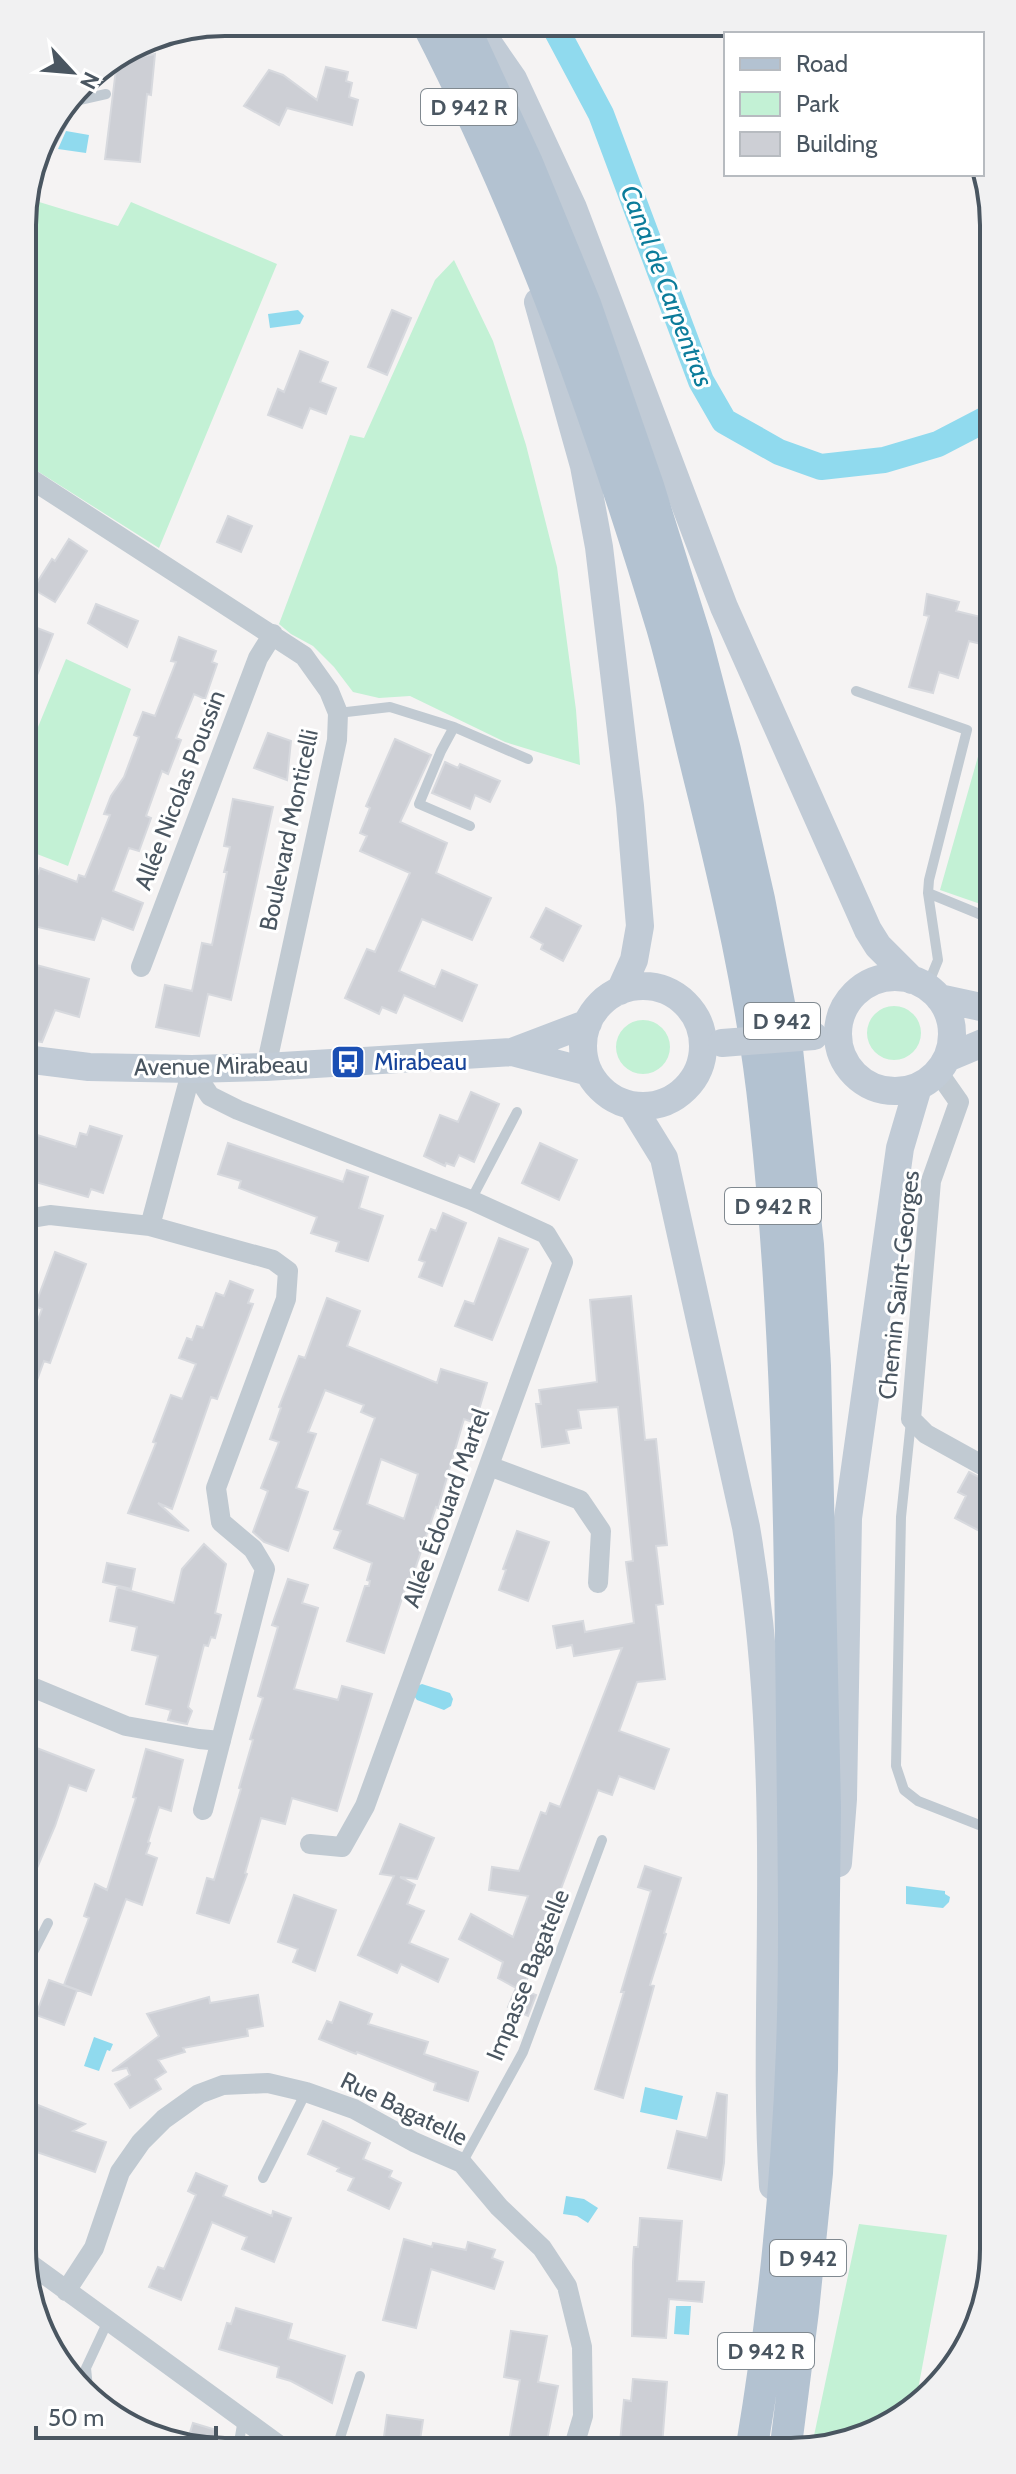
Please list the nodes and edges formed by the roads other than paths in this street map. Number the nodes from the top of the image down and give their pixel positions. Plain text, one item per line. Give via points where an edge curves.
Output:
1 (434, 36) edge
2 (468, 36) edge
3 (483, 36) edge
4 (507, 193) junction
5 (36, 484) edge
6 (273, 634) junction
7 (856, 691) dead end
8 (338, 713) junction
9 (454, 727) junction
10 (528, 759) dead end
11 (470, 826) dead end
12 (928, 893) junction
13 (980, 914) edge
14 (141, 967) dead end
15 (926, 988) junction
16 (620, 991) junction
17 (980, 1006) edge
18 (588, 1023) junction
19 (826, 1035) junction
20 (713, 1043) junction
21 (980, 1046) edge
22 (512, 1052) junction
23 (36, 1060) edge
24 (266, 1067) junction
25 (192, 1069) junction
26 (589, 1072) junction
27 (934, 1072) junction
28 (632, 1106) junction
29 (517, 1112) dead end
30 (471, 1200) junction
31 (36, 1217) edge
32 (150, 1226) junction
33 (911, 1419) junction
34 (980, 1464) edge
35 (489, 1466) junction
36 (598, 1583) dead end
37 (36, 1689) edge
38 (221, 1741) junction
39 (203, 1810) dead end
40 (980, 1825) edge
41 (602, 1840) dead end
42 (310, 1844) dead end
43 (48, 1923) dead end
44 (36, 1946) edge
45 (822, 2070) junction
46 (306, 2092) junction
47 (462, 2163) junction
48 (263, 2178) dead end
49 (778, 2257) junction
50 (38, 2270) edge
51 (66, 2291) junction
52 (108, 2321) junction
53 (360, 2376) dead end
54 (87, 2378) edge
55 (243, 2419) junction
56 (240, 2438) edge
57 (269, 2438) edge
58 (340, 2438) edge
59 (576, 2438) edge
60 (753, 2438) edge
61 (787, 2438) edge

1 - 4 main road, D 942 R
2 - 45 main road, D 942 via 574,276 648,486 725,750 786,1040 815,1366 825,1807
3 - 15 main road via 513,79 573,208 724,607 868,930 878,946
4 - 16 main road via 584,466 599,547 640,926 634,960
4 - 49 main road, D 942 R via 567,343 664,632 733,915 764,1108 785,1380 791,1618 792,2049
5 - 6 street, Boulevard Monticelli
6 - 8 street, Boulevard Monticelli via 304,656
6 - 14 street, Allée Nicolas Poussin via 258,658
7 - 12 lane via 967,730
8 - 9 lane via 390,707
8 - 24 street, Boulevard Monticelli via 337,740
9 - 10 lane
9 - 11 lane via 419,804
12 - 13 lane
12 - 15 lane via 938,960
15 - 17 main road
15 - 19 main road via 894,977 877,980 848,1001
15 - 27 main road via 950,1017 952,1038
16 - 18 main road via 606,999
16 - 20 main road via 652,987 675,996
18 - 22 main road
18 - 26 main road via 584,1048
19 - 20 main road, bridge
19 - 27 main road via 857,1078 871,1087 903,1091
20 - 28 main road via 683,1092 650,1106
21 - 27 main road
22 - 24 main road, Avenue Mirabeau
22 - 26 main road
23 - 25 main road, Avenue Mirabeau
24 - 25 main road, Avenue Mirabeau
25 - 30 street via 210,1096 238,1110
25 - 32 street
26 - 28 main road via 614,1100
27 - 33 street, Chemin Saint-Georges via 959,1102 931,1181
27 - 45 main road via 900,1148 848,1518 843,1799
28 - 49 main road via 664,1158 757,1587 769,1739 769,2115
29 - 30 lane
30 - 35 street, Allée Édouard Martel via 546,1234 563,1262
31 - 32 street
32 - 38 street via 273,1260 288,1271 286,1299 216,1488 221,1522 253,1549 265,1569
33 - 34 street, Chemin Saint-Georges via 926,1434
33 - 40 lane via 901,1517 896,1766 904,1790 918,1801
35 - 36 street via 580,1500 601,1531
35 - 42 street, Allée Édouard Martel via 365,1806 342,1847
37 - 38 street via 126,1726
38 - 39 street
41 - 47 lane, Impasse Bagatelle via 523,2052
43 - 44 lane
45 - 61 main road, D 942 via 817,2173
46 - 47 street, Rue Bagatelle via 354,2109
46 - 48 lane
46 - 51 street, Rue Bagatelle via 268,2083 223,2085 199,2094 164,2119 120,2172 94,2248
47 - 59 street, Rue Bagatelle via 542,2248 567,2286 582,2347 583,2416
49 - 60 main road, D 942 R
50 - 51 street
51 - 52 street
52 - 54 lane via 86,2368
52 - 55 street
53 - 58 lane
55 - 56 lane
55 - 57 street

